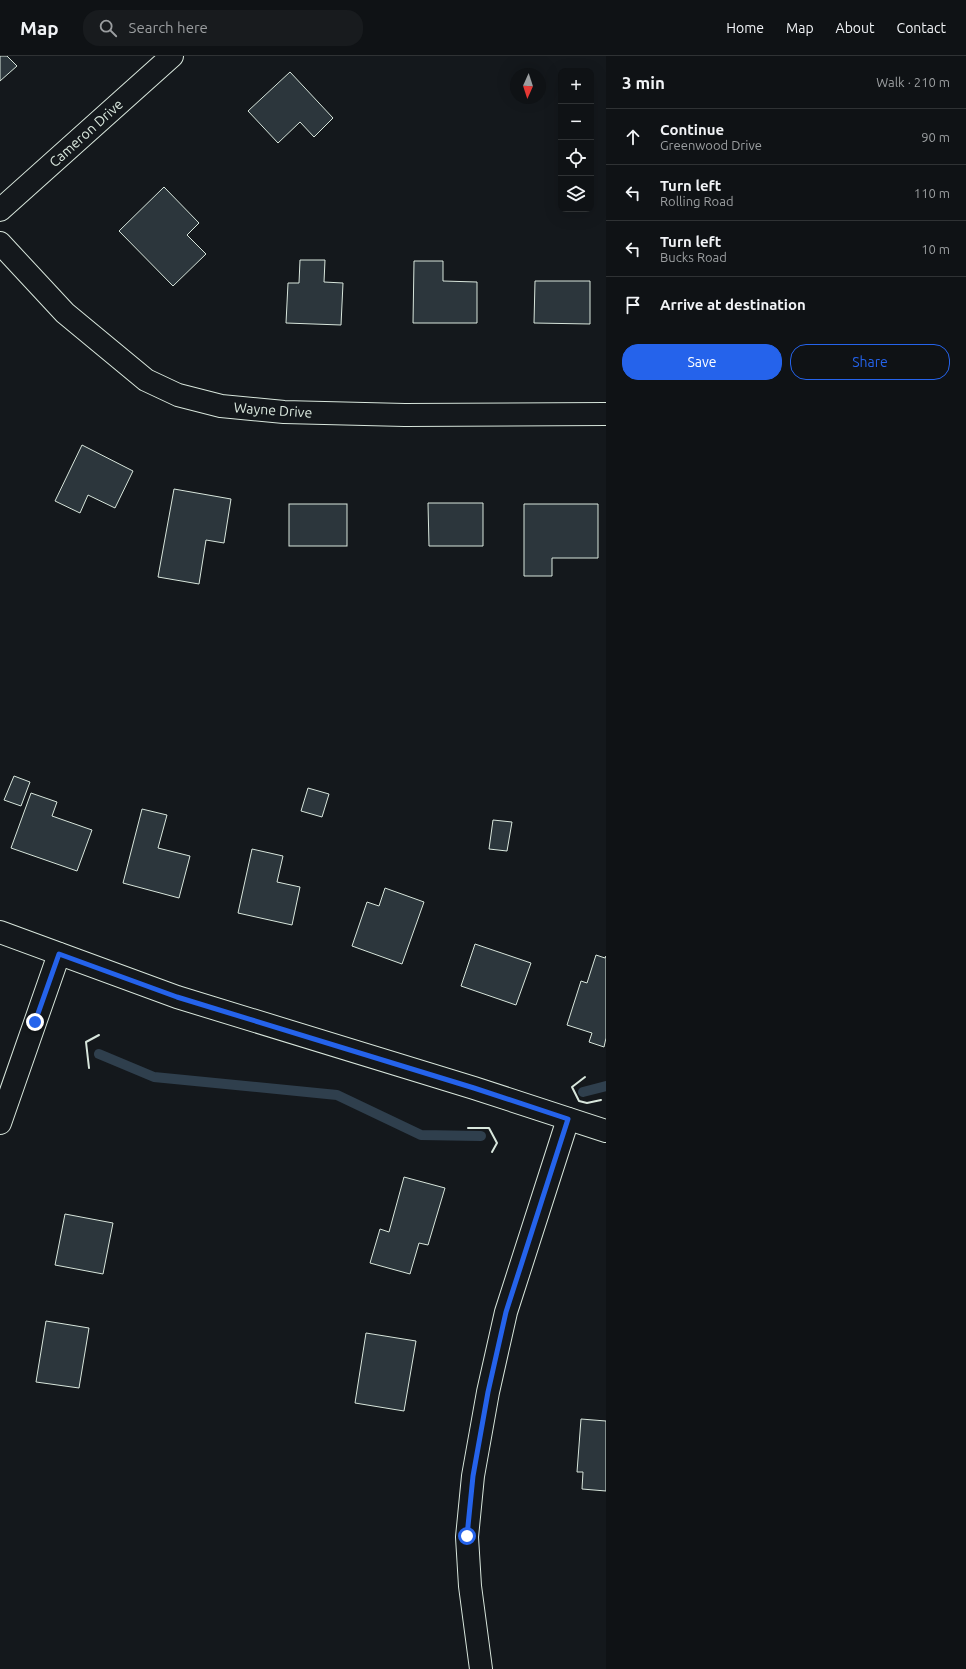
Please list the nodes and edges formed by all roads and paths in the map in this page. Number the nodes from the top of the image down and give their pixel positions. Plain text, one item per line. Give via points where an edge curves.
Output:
1 (172, 56) edge
2 (0, 210) edge
3 (0, 243) edge
4 (606, 414) edge
5 (0, 932) edge
6 (59, 954) junction
7 (568, 1119) junction
8 (0, 1123) edge
9 (606, 1131) edge
10 (481, 1669) edge

1 - 2 street, Cameron Drive
3 - 4 street, Wayne Drive via 65,313 146,380 178,396 221,406 284,412 405,415
5 - 6 street
6 - 7 street via 177,997
6 - 8 street
7 - 9 street
7 - 10 street via 506,1312 473,1476 467,1536 470,1586

